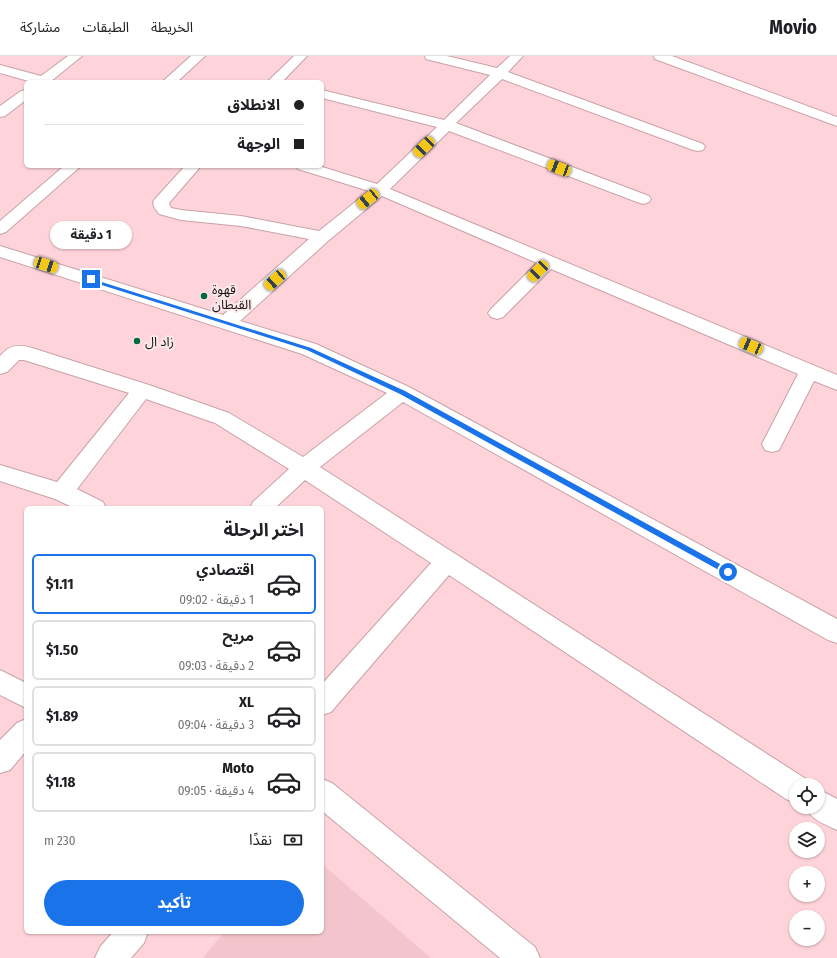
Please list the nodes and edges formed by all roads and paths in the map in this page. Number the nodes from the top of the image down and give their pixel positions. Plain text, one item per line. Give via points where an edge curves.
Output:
1 (76, 56) edge
2 (199, 56) edge
3 (301, 56) edge
4 (431, 56) edge
5 (518, 56) edge
6 (660, 56) edge
7 (0, 69) edge
8 (499, 73) junction
9 (38, 80) edge
10 (43, 80) edge
11 (171, 80) edge
12 (277, 80) edge
13 (324, 94) edge
14 (24, 95) edge
15 (0, 113) edge
16 (837, 122) edge
17 (447, 125) junction
18 (698, 147) dead end
19 (71, 168) edge
20 (191, 168) edge
21 (309, 168) edge
22 (380, 190) junction
23 (643, 199) dead end
24 (0, 229) edge
25 (322, 237) junction
26 (0, 251) edge
27 (548, 261) junction
28 (497, 313) dead end
29 (228, 322) junction
30 (0, 367) edge
31 (809, 371) junction
32 (837, 383) edge
33 (142, 390) junction
34 (402, 392) junction
35 (772, 444) dead end
36 (304, 468) junction
37 (0, 473) edge
38 (62, 492) junction
39 (91, 506) edge
40 (263, 506) edge
41 (447, 561) junction
42 (837, 632) edge
43 (0, 682) edge
44 (24, 695) edge
45 (324, 701) edge
46 (24, 734) edge
47 (0, 760) edge
48 (789, 784) edge
49 (324, 795) edge
50 (825, 808) edge
51 (837, 816) edge
52 (131, 934) edge
53 (111, 958) edge
54 (524, 958) edge

1 - 10 street
2 - 11 street
3 - 12 street
4 - 8 street
5 - 8 street
6 - 16 street
7 - 9 street
8 - 17 street
8 - 18 street
13 - 17 street
14 - 15 street
17 - 22 street
17 - 23 street
19 - 24 street
20 - 25 street via 161,202 165,211 181,216 241,221
21 - 22 street
22 - 25 street
22 - 27 street
25 - 29 street
26 - 29 street
27 - 28 street
27 - 31 street
29 - 34 street via 309,349
30 - 33 street via 14,353 25,353
31 - 32 street
31 - 35 street
33 - 36 street via 222,418
33 - 38 street
34 - 36 street
34 - 42 street
36 - 40 street
36 - 41 street
37 - 38 street
38 - 39 street
41 - 45 street
41 - 48 street
43 - 44 street
46 - 47 street
49 - 54 street
50 - 51 street
52 - 53 street

